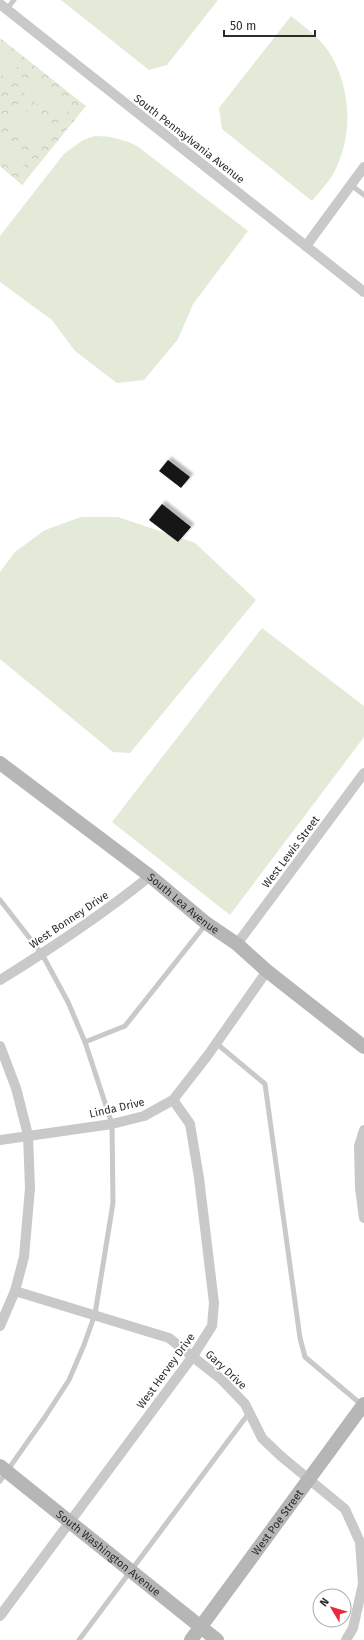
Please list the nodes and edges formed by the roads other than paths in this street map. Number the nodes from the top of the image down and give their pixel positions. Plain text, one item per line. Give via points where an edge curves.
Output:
1 (14, 0) edge
2 (3, 7) edge
3 (364, 167) edge
4 (351, 185) junction
5 (364, 195) edge
6 (306, 246) junction
7 (364, 292) edge
8 (0, 763) edge
9 (364, 774) edge
10 (150, 876) junction
11 (0, 900) edge
12 (206, 923) junction
13 (237, 944) junction
14 (42, 954) junction
15 (267, 971) junction
16 (0, 980) edge
17 (86, 1042) junction
18 (216, 1043) junction
19 (0, 1046) edge
20 (364, 1047) edge
21 (173, 1100) junction
22 (112, 1124) junction
23 (364, 1130) edge
24 (28, 1135) junction
25 (0, 1140) edge
26 (364, 1218) edge
27 (15, 1291) junction
28 (95, 1314) junction
29 (0, 1326) edge
30 (193, 1356) junction
31 (364, 1405) edge
32 (249, 1413) junction
33 (2, 1473) edge
34 (310, 1479) junction
35 (70, 1521) junction
36 (131, 1570) junction
37 (0, 1616) edge
38 (201, 1627) junction
39 (79, 1640) edge
40 (191, 1640) edge
41 (218, 1640) edge
42 (346, 1640) edge

1 - 2 lane
2 - 6 street, South Pennsylvania Avenue
3 - 4 street
4 - 5 lane
4 - 6 street
6 - 7 street, South Pennsylvania Avenue
8 - 10 street, South Lea Avenue
9 - 13 street, West Lewis Street
10 - 12 street, South Lea Avenue
10 - 14 street, West Bonney Drive via 111,907
11 - 14 lane
12 - 13 street, South Lea Avenue
12 - 17 lane via 125,1026
13 - 15 street, South Lea Avenue
14 - 16 street, West Bonney Drive
14 - 17 lane
15 - 18 street, Linda Drive
15 - 20 street, South Lea Avenue
17 - 22 lane
18 - 21 street, Linda Drive
18 - 31 lane via 265,1084 300,1338 305,1357
19 - 24 street via 16,1088
21 - 22 street, Linda Drive via 144,1116
21 - 30 street, West Hervey Drive via 190,1124 214,1303 212,1326
22 - 24 street, Linda Drive
22 - 28 lane via 113,1203
23 - 26 street via 358,1146
24 - 25 street, Linda Drive
24 - 27 street via 30,1188 26,1240
27 - 28 street, Gary Drive
27 - 29 street
28 - 30 street, Gary Drive via 169,1338
28 - 33 lane via 68,1380 45,1417
30 - 32 street, Gary Drive via 221,1379 245,1404
30 - 35 street, West Hervey Drive
31 - 34 street, West Poe Street
32 - 34 street, Gary Drive via 262,1438
32 - 36 lane
33 - 35 street, South Washington Avenue
34 - 38 street, West Poe Street
34 - 42 street, Gary Drive via 345,1509 360,1542 363,1584 353,1628
35 - 36 street, South Washington Avenue
35 - 37 street, West Hervey Drive
36 - 38 street, South Washington Avenue
36 - 39 lane
38 - 40 street, West Poe Street
38 - 41 street, South Washington Avenue

